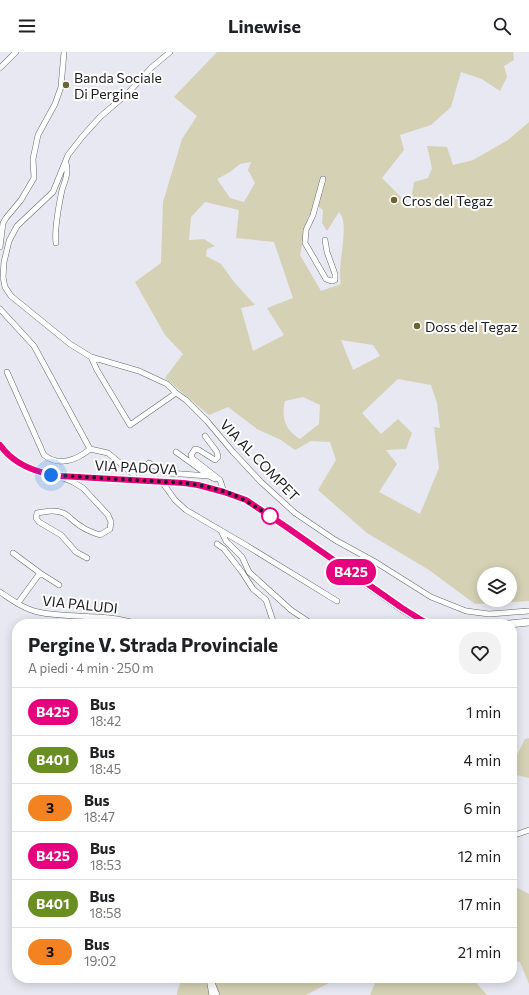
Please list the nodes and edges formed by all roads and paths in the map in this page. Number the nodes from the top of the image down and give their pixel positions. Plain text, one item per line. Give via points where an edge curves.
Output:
1 (16, 52) edge
2 (64, 52) edge
3 (170, 52) edge
4 (0, 68) edge
5 (66, 163) junction
6 (323, 179) dead end
7 (325, 240) dead end
8 (56, 243) dead end
9 (0, 247) edge
10 (1, 277) edge
11 (0, 309) edge
12 (91, 357) junction
13 (7, 372) dead end
14 (176, 393) junction
15 (205, 436) dead end
16 (0, 445) edge
17 (90, 449) junction
18 (176, 452) dead end
19 (149, 463) dead end
20 (60, 476) junction
21 (208, 476) junction
22 (220, 480) junction
23 (135, 481) junction
24 (162, 482) junction
25 (224, 492) junction
26 (221, 530) junction
27 (217, 544) dead end
28 (13, 553) dead end
29 (87, 558) dead end
30 (40, 573) junction
31 (59, 585) dead end
32 (0, 592) edge
33 (337, 601) dead end
34 (18, 603) junction
35 (529, 611) edge
36 (107, 619) edge
37 (272, 619) edge
38 (304, 619) edge
39 (420, 619) edge
40 (529, 622) edge
41 (517, 623) edge
42 (529, 830) edge
43 (517, 834) edge
44 (211, 983) edge
45 (212, 983) edge
46 (212, 995) edge
47 (217, 995) edge

1 - 4 street
2 - 9 street via 61,86 55,104 38,135 34,178 3,223
3 - 5 street via 100,117 68,155
5 - 8 street via 68,169 55,235
5 - 10 street via 53,192 18,226 9,241
6 - 7 street via 306,230 305,243 326,279 330,281 335,280 335,274 328,258
10 - 12 street, VIA AL COMPET via 11,296 70,344
11 - 17 street via 34,346
12 - 14 street, VIA AL COMPET via 139,371 168,384
12 - 14 street via 130,426
13 - 17 street via 44,455 51,460 62,462 84,454
14 - 35 street, VIA AL COMPET via 207,421 233,452 295,513 335,540 431,597 466,611 489,614
15 - 22 street via 218,457 215,460 195,449 192,458
16 - 20 main road, VIA PADOVA via 22,465 42,474
17 - 23 street via 108,453 133,474
18 - 21 street
19 - 21 street via 168,473
20 - 23 main road, VIA PADOVA
20 - 29 street via 83,488 108,515 110,529 100,535 82,527 58,510 37,513 36,518 61,535 76,552
21 - 22 street
22 - 25 street
23 - 24 main road, VIA PADOVA
24 - 25 main road, VIA PADOVA via 198,485
24 - 26 street via 186,510
25 - 39 main road, VIA PADOVA via 246,500
26 - 33 street
26 - 38 street via 226,541 242,557 249,572
27 - 37 street via 242,572 253,589 266,600
28 - 30 street
30 - 31 street
30 - 34 street
32 - 34 street, VIA PALUDI
34 - 36 street, VIA PALUDI via 39,612
40 - 41 main road
42 - 43 street
44 - 46 street
45 - 47 street

